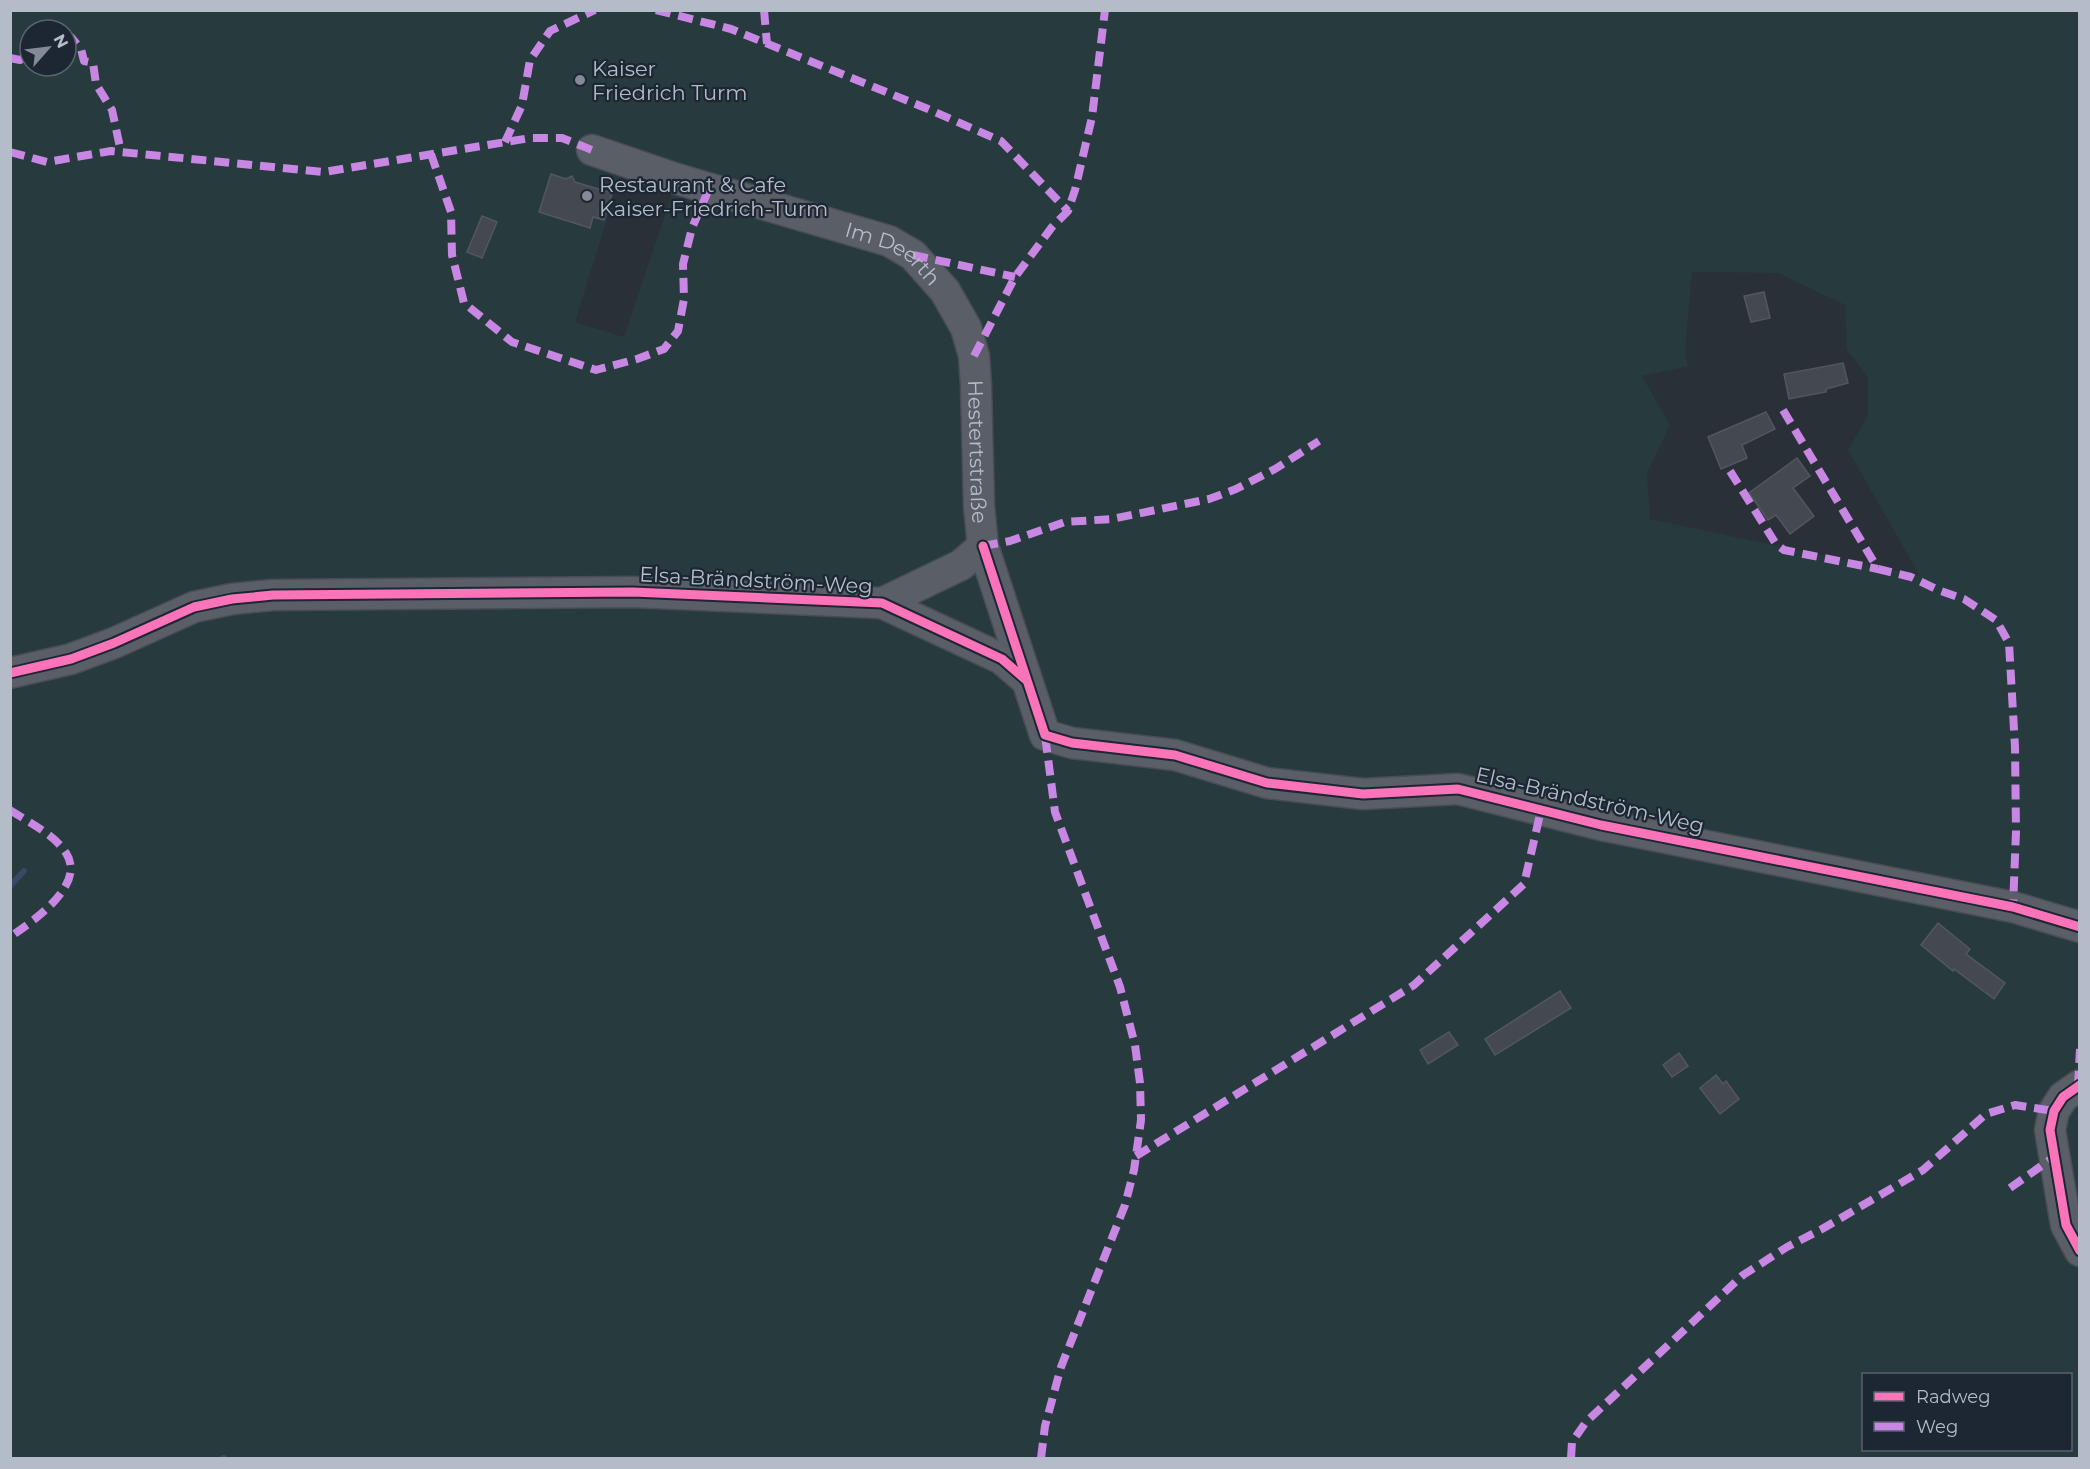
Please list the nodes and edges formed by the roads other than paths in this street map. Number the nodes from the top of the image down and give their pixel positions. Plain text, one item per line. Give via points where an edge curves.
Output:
1 (592, 150) dead end
2 (974, 356) joint
3 (983, 546) junction
4 (882, 603) junction
5 (10, 673) edge
6 (1026, 679) junction
7 (2079, 927) edge
8 (2079, 1085) edge
9 (2079, 1251) edge

1 - 2 lane, Im Deerth via 709,189 889,241 913,255 945,291 966,328
2 - 3 lane, Hestertstraße
3 - 4 lane via 961,566
3 - 6 lane, Hestertstraße
4 - 5 lane, Elsa-Brändström-Weg via 633,592 242,598 194,607 71,659
4 - 6 lane, Elsa-Brändström-Weg via 1002,658
6 - 7 lane, Elsa-Brändström-Weg via 1045,735 1072,743 1175,755 1267,783 1363,794 1458,789 1601,825 2013,907
8 - 9 lane via 2063,1097 2054,1111 2050,1130 2066,1225

